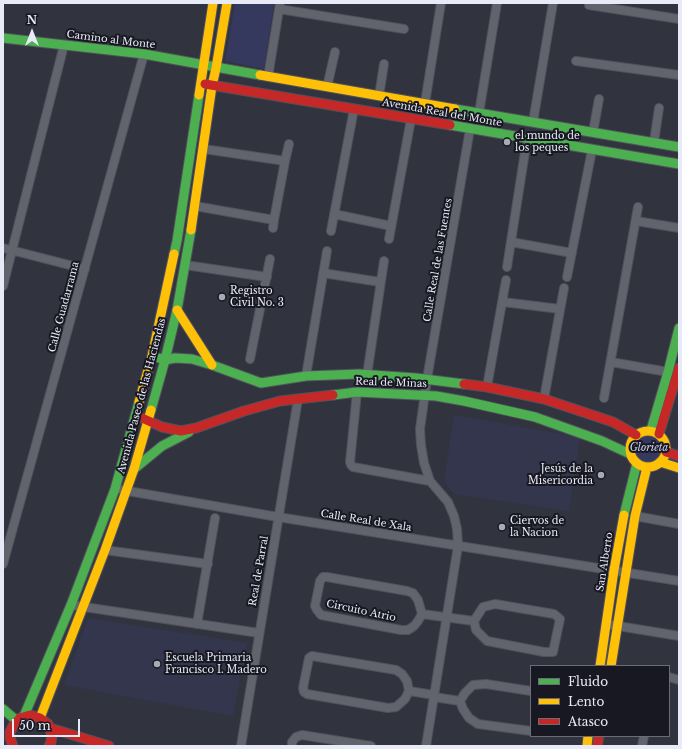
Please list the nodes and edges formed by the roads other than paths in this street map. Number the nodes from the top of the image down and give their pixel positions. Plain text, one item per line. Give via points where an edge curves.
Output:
1 (213, 3) edge
2 (226, 3) edge
3 (441, 3) edge
4 (497, 3) edge
5 (553, 3) edge
6 (279, 6) edge
7 (589, 6) dead end
8 (679, 19) edge
9 (404, 29) dead end
10 (4, 40) edge
11 (64, 45) junction
12 (335, 52) dead end
13 (144, 54) junction
14 (576, 61) dead end
15 (384, 64) dead end
16 (203, 65) junction
17 (216, 68) junction
18 (679, 75) edge
19 (268, 77) junction
20 (201, 83) junction
21 (212, 86) junction
22 (327, 87) junction
23 (379, 96) junction
24 (599, 99) dead end
25 (426, 103) junction
26 (659, 108) dead end
27 (354, 110) junction
28 (480, 113) junction
29 (411, 119) junction
30 (533, 122) junction
31 (470, 129) junction
32 (593, 132) junction
33 (527, 139) junction
34 (654, 142) junction
35 (289, 144) dead end
36 (679, 147) edge
37 (204, 149) junction
38 (592, 150) junction
39 (285, 161) junction
40 (679, 164) edge
41 (194, 206) junction
42 (638, 207) dead end
43 (334, 214) junction
44 (636, 221) junction
45 (391, 226) junction
46 (679, 228) edge
47 (331, 231) dead end
48 (388, 239) dead end
49 (511, 242) junction
50 (3, 248) edge
51 (12, 251) junction
52 (327, 251) dead end
53 (572, 253) junction
54 (270, 260) dead end
55 (384, 261) dead end
56 (185, 265) junction
57 (507, 267) dead end
58 (84, 269) junction
59 (323, 273) junction
60 (267, 277) junction
61 (567, 277) dead end
62 (506, 280) dead end
63 (380, 282) junction
64 (3, 286) edge
65 (564, 288) dead end
66 (502, 302) junction
67 (560, 309) junction
68 (177, 310) junction
69 (679, 328) edge
70 (152, 356) junction
71 (250, 359) dead end
72 (165, 360) junction
73 (612, 362) junction
74 (212, 365) junction
75 (679, 368) edge
76 (668, 372) junction
77 (367, 375) junction
78 (306, 376) junction
79 (428, 380) junction
80 (488, 387) junction
81 (357, 392) junction
82 (426, 395) junction
83 (604, 398) dead end
84 (298, 399) junction
85 (544, 399) junction
86 (135, 416) junction
87 (148, 420) junction
88 (196, 428) junction
89 (655, 432) junction
90 (636, 435) junction
91 (666, 452) junction
92 (630, 454) junction
93 (679, 456) edge
94 (660, 462) junction
95 (637, 463) junction
96 (647, 467) junction
97 (679, 468) edge
98 (134, 469) junction
99 (430, 482) junction
100 (115, 489) junction
101 (126, 491) junction
102 (634, 516) junction
103 (278, 517) junction
104 (215, 518) dead end
105 (679, 524) edge
106 (458, 546) junction
107 (106, 550) junction
108 (3, 564) edge
109 (208, 564) junction
110 (614, 570) junction
111 (627, 572) junction
112 (679, 581) edge
113 (71, 605) junction
114 (84, 607) junction
115 (422, 614) junction
116 (446, 617) junction
117 (474, 621) junction
118 (197, 624) junction
119 (606, 624) junction
120 (618, 626) junction
121 (259, 633) junction
122 (679, 636) edge
123 (600, 665) edge
124 (611, 665) edge
125 (409, 691) junction
126 (530, 691) edge
127 (434, 696) junction
128 (460, 701) junction
129 (3, 709) edge
130 (20, 718) junction
131 (40, 718) junction
132 (50, 728) junction
133 (530, 731) edge
134 (13, 746) edge
135 (49, 746) edge
136 (109, 746) edge
137 (240, 746) edge
138 (292, 746) edge
139 (371, 746) edge
140 (426, 746) edge

1 - 16 street, Avenida Paseo de las Haciendas
2 - 17 street, Avenida Paseo de las Haciendas
3 - 25 street
4 - 28 street
5 - 30 street
6 - 9 street
6 - 19 street
7 - 8 street
10 - 11 street, Camino al Monte
11 - 13 street, Camino al Monte
11 - 51 street
12 - 22 street
13 - 16 street, Camino al Monte
13 - 58 street, Calle Guadarrama
14 - 18 street
15 - 23 street
16 - 17 street, Camino al Monte
16 - 20 street, Avenida Paseo de las Haciendas
17 - 19 street, Avenida Real del Monte
17 - 21 street, Avenida Paseo de las Haciendas
19 - 22 street, Avenida Real del Monte
20 - 21 street, Avenida Real del Monte
20 - 70 street, Avenida Paseo de las Haciendas via 177,241
21 - 27 street, Avenida Real del Monte
21 - 37 street, Avenida Paseo de las Haciendas
22 - 23 street, Avenida Real del Monte
23 - 25 street, Avenida Real del Monte
24 - 32 street
25 - 28 street, Avenida Real del Monte
26 - 34 street
27 - 29 street, Avenida Real del Monte
27 - 43 street
28 - 30 street, Avenida Real del Monte
29 - 31 street, Avenida Real del Monte
29 - 45 street
30 - 32 street, Avenida Real del Monte
31 - 33 street, Avenida Real del Monte
31 - 79 street, Calle Real de las Fuentes
32 - 34 street, Avenida Real del Monte
33 - 38 street, Avenida Real del Monte
33 - 49 street
34 - 36 street, Avenida Real del Monte
35 - 39 street
37 - 39 street
37 - 41 street, Avenida Paseo de las Haciendas
38 - 40 street, Avenida Real del Monte
38 - 53 street
39 - 41 street via 274,224
41 - 56 street, Avenida Paseo de las Haciendas
42 - 44 street
43 - 45 street
43 - 47 street
44 - 46 street
44 - 73 street
45 - 48 street
49 - 53 street
49 - 57 street
50 - 51 street
51 - 58 street
51 - 64 street
52 - 59 street
53 - 61 street
54 - 60 street
55 - 63 street
56 - 60 street
56 - 68 street, Avenida Paseo de las Haciendas
58 - 108 street, Calle Guadarrama
59 - 63 street
59 - 78 street
60 - 71 street
62 - 66 street
63 - 77 street
65 - 67 street
66 - 67 street
66 - 80 street
67 - 85 street
68 - 72 street, Avenida Paseo de las Haciendas
68 - 74 street
69 - 76 street
70 - 72 street
70 - 86 street, Avenida Paseo de las Haciendas
72 - 74 street, Real de Minas via 192,359
72 - 87 street, Avenida Paseo de las Haciendas
73 - 76 street
73 - 83 street
74 - 78 street, Real de Minas via 261,383
75 - 89 street
76 - 89 street
77 - 78 street, Real de Minas
77 - 79 street, Real de Minas
79 - 80 street, Real de Minas
79 - 82 street, Calle Real de las Fuentes
80 - 85 street, Real de Minas
81 - 82 street, Real de Minas
81 - 84 street, Real de Minas
81 - 99 street via 351,465
82 - 92 street, Real de Minas via 535,417 607,442
82 - 99 street, Calle Real de las Fuentes via 420,429 424,463
84 - 88 street, Real de Minas via 251,409
84 - 103 street, Real de Parral
85 - 90 street, Real de Minas via 613,422
86 - 87 street, Real de Minas
86 - 100 street, Avenida Paseo de las Haciendas
87 - 88 street, Real de Minas via 162,427 182,431
87 - 98 street, Avenida Paseo de las Haciendas
88 - 98 street via 162,446
89 - 90 street via 645,430
89 - 91 street via 665,442
90 - 92 street via 630,443
91 - 93 street
91 - 94 street
92 - 95 street
94 - 96 street
94 - 97 street
95 - 96 street
95 - 110 street, San Alberto via 626,502
96 - 102 street
98 - 101 street, Avenida Paseo de las Haciendas
99 - 106 street via 448,502 454,516
100 - 101 street, Calle Real de Xala
100 - 113 street, Avenida Paseo de las Haciendas
101 - 103 street, Calle Real de Xala
101 - 107 street, Avenida Paseo de las Haciendas
102 - 105 street
102 - 111 street
103 - 106 street, Calle Real de Xala
103 - 121 street, Real de Parral
104 - 109 street
106 - 110 street, Calle Real de Xala
106 - 116 street
107 - 109 street
107 - 114 street, Avenida Paseo de las Haciendas
109 - 118 street
110 - 111 street, Calle Real de Xala
110 - 119 street, San Alberto
111 - 112 street, Calle Real de Xala
111 - 120 street
113 - 114 street
113 - 130 street, Avenida Paseo de las Haciendas
114 - 118 street
114 - 131 street, Avenida Paseo de las Haciendas
115 - 115 street, Circuito Atrio via 418,600 407,591 327,577 320,581 315,606 321,615 401,630 408,630 414,626
115 - 116 street
116 - 117 street
116 - 127 street
117 - 117 street via 484,607 495,604 554,614 560,619 553,652 487,640 476,630
118 - 121 street
119 - 120 street
119 - 123 street, San Alberto
120 - 122 street
120 - 124 street
121 - 137 street, Real de Parral
125 - 125 street via 407,681 396,670 314,656 309,658 303,688 307,694 388,708 396,707
125 - 127 street
126 - 128 street via 486,684 473,685
127 - 128 street
127 - 140 street
128 - 133 street via 469,718 478,724
129 - 130 street
130 - 131 street via 30,715
130 - 134 street, Avenida Paseo de las Haciendas via 10,732
131 - 132 street
132 - 135 street via 52,735
132 - 136 street
138 - 139 street via 296,737 302,735

